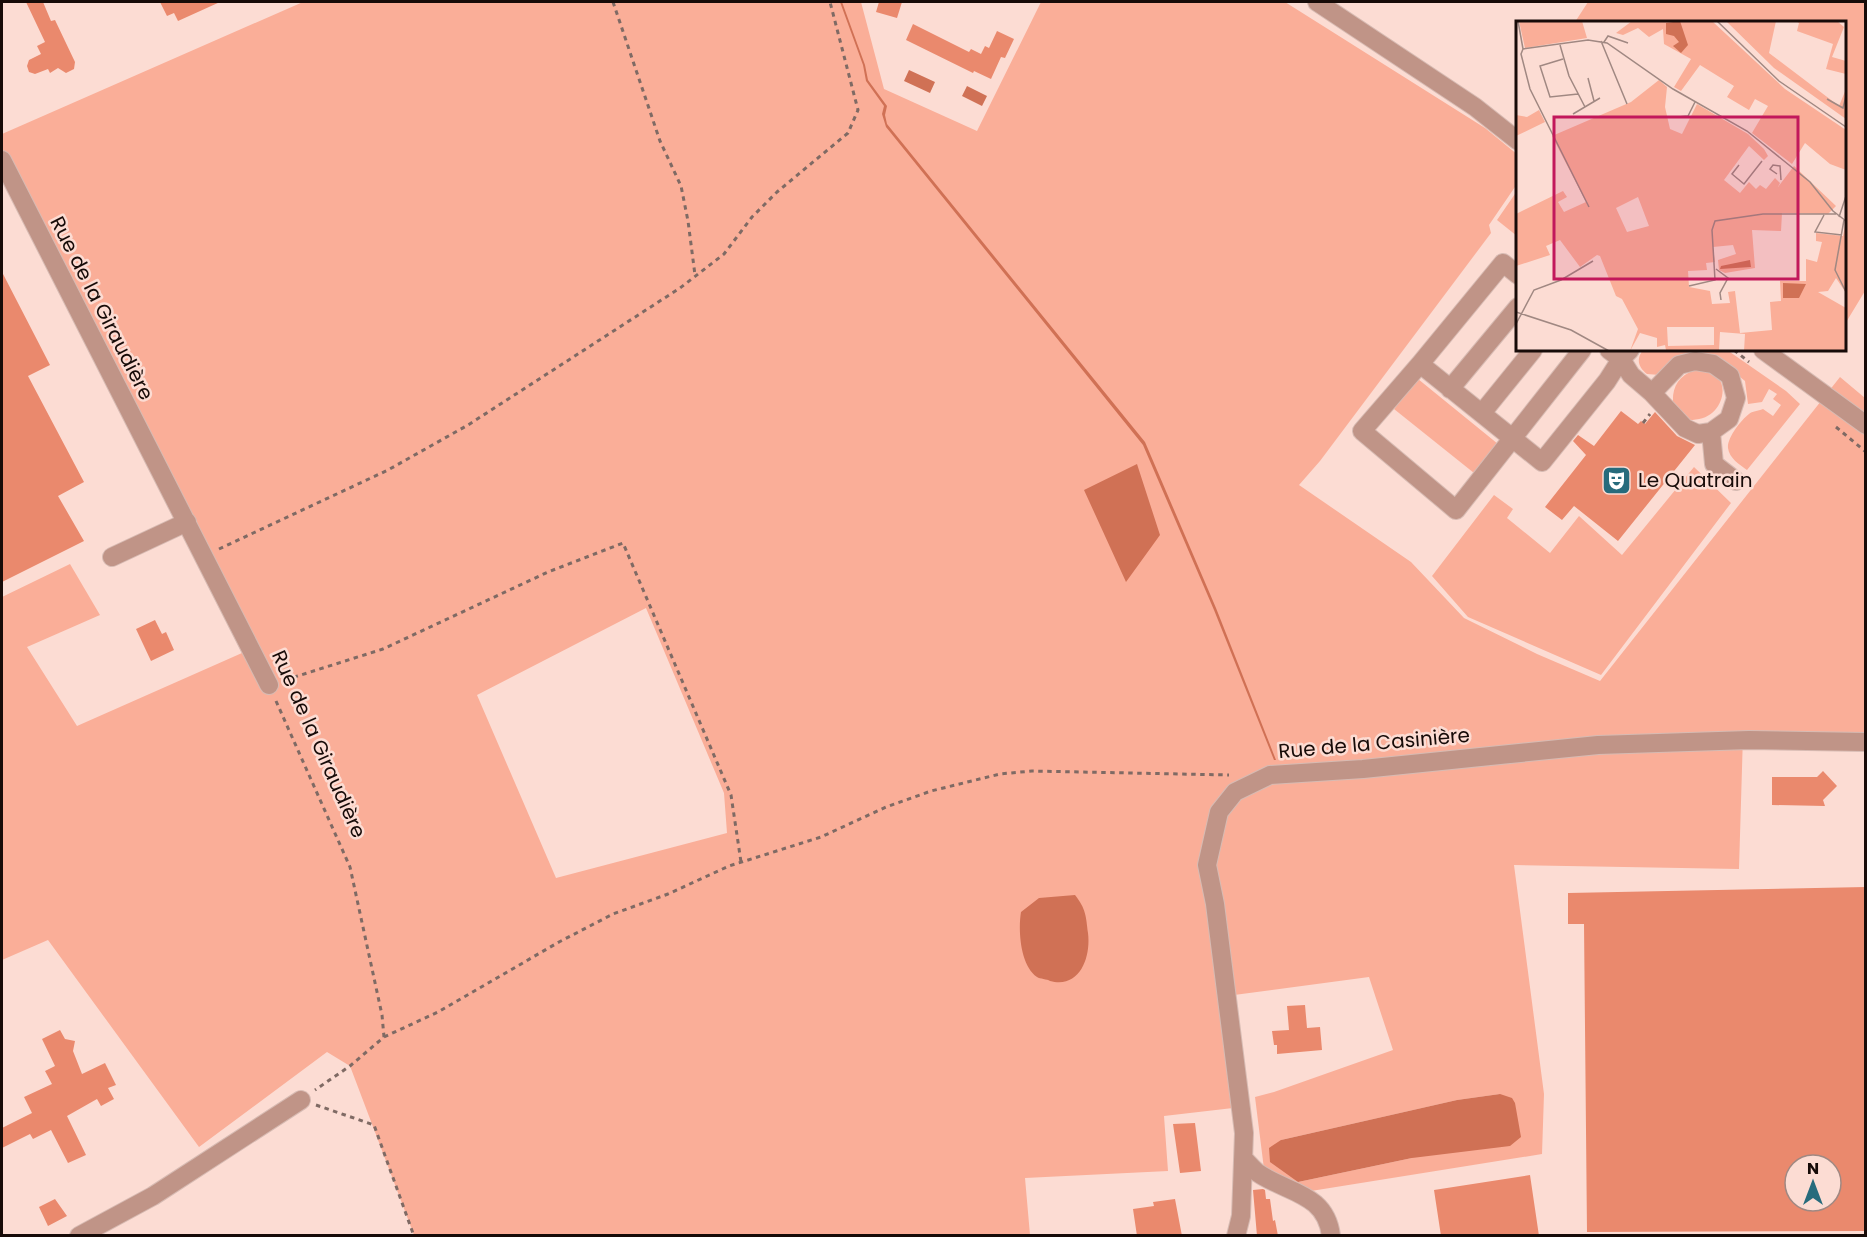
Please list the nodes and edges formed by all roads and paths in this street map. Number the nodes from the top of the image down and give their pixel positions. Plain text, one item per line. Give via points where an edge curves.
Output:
1 (613, 2) edge
2 (830, 2) edge
3 (1317, 2) edge
4 (1516, 139) edge
5 (2, 160) edge
6 (1516, 273) edge
7 (695, 275) junction
8 (1516, 309) edge
9 (1532, 351) edge
10 (1581, 351) edge
11 (1764, 351) edge
12 (1620, 353) edge
13 (1420, 364) junction
14 (1450, 388) junction
15 (1652, 393) junction
16 (1837, 405) junction
17 (1482, 413) junction
18 (1866, 424) edge
19 (1711, 432) junction
20 (1866, 434) edge
21 (1512, 439) junction
22 (1736, 481) dead end
23 (187, 522) junction
24 (112, 557) dead end
25 (205, 558) junction
26 (269, 685) junction
27 (1866, 742) edge
28 (1237, 775) dead end
29 (741, 862) junction
30 (384, 1037) junction
31 (305, 1101) junction
32 (1244, 1159) junction
33 (79, 1236) edge
34 (414, 1236) edge
35 (1236, 1236) edge
36 (1331, 1236) edge

1 - 7 path via 660,141 681,186
2 - 7 path via 858,111 849,133 777,192 724,254
3 - 4 street via 1475,107
5 - 23 street, Rue de la Giraudière
6 - 13 street via 1503,263
7 - 25 path via 468,425 388,470
8 - 14 street
9 - 17 street
10 - 21 street
11 - 16 street
12 - 15 street via 1631,375
12 - 21 street via 1607,381 1542,462
13 - 14 street
13 - 21 street via 1362,431 1456,510
14 - 17 street
15 - 19 street via 1685,428 1698,434
15 - 19 street via 1679,365 1695,361 1713,364 1730,376 1736,398 1729,419
16 - 18 street
16 - 20 street
17 - 21 street
19 - 22 street via 1714,464
23 - 24 street
23 - 25 street, Rue de la Giraudière
25 - 26 street, Rue de la Giraudière
26 - 29 path via 383,649 548,572 623,543 731,795
26 - 30 path, Rue de la Giraudière via 350,867
27 - 32 street, Rue de la Casinière via 1749,740 1587,746 1270,775 1235,792 1219,812 1207,865 1228,1001
28 - 29 path via 1032,771 1000,774 931,791 821,837
29 - 30 path via 613,914 438,1012
30 - 31 path
31 - 33 street via 153,1196
31 - 34 path via 374,1125
32 - 35 street, Rue de la Casinière via 1242,1216
32 - 36 street via 1258,1173 1304,1195 1324,1212

